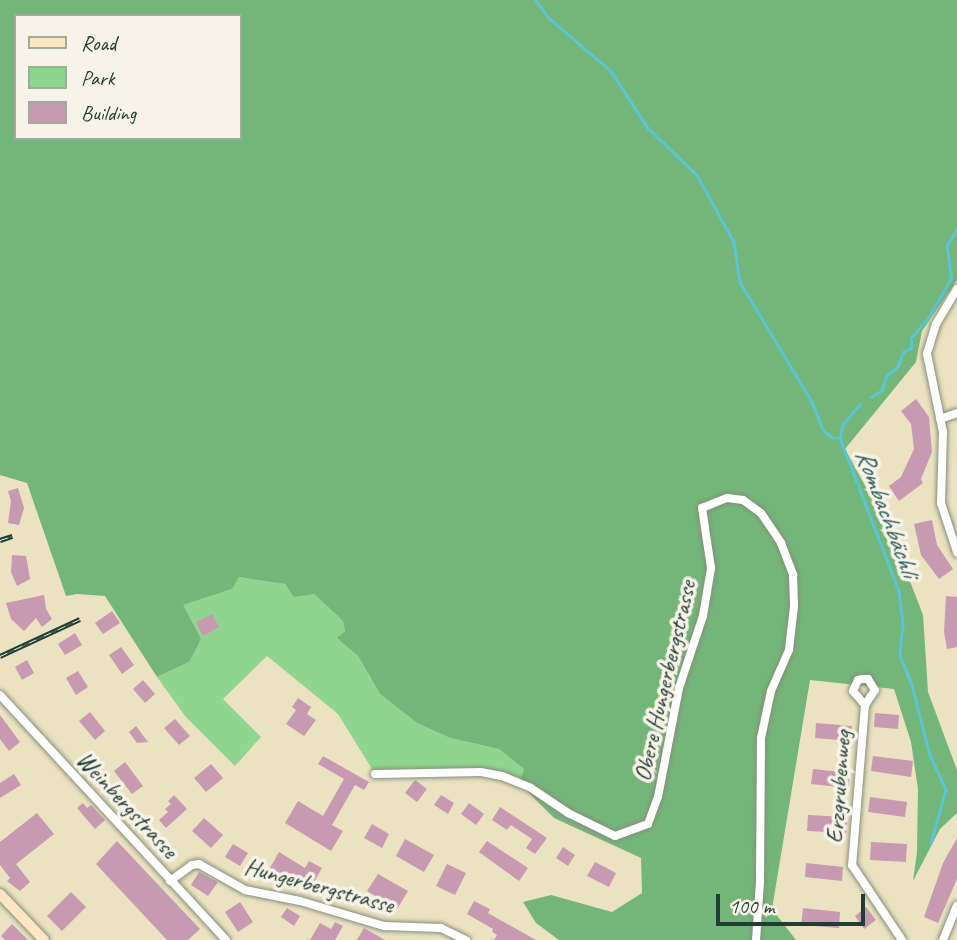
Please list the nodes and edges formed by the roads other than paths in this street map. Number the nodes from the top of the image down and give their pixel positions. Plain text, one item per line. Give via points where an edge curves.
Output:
1 (957, 289) edge
2 (957, 413) edge
3 (940, 419) junction
4 (957, 552) edge
5 (0, 695) edge
6 (864, 705) dead end
7 (375, 774) dead end
8 (170, 881) junction
9 (0, 894) edge
10 (957, 906) edge
11 (44, 940) edge
12 (226, 940) edge
13 (466, 940) edge
14 (756, 940) edge
15 (902, 940) edge
16 (943, 940) edge

1 - 3 street via 936,324 927,354
2 - 3 street
3 - 4 street via 944,447 941,503
5 - 8 street, Weinbergstrasse
6 - 15 street, Erzgrubenweg via 852,865
7 - 14 street, Obere Hungerbergstrasse via 492,774 531,788 615,836 648,824 658,797 679,688 704,616 711,568 702,508 727,498 743,500 761,513 781,543 793,575 794,606 789,650 771,691 761,738
8 - 12 street, Weinbergstrasse
8 - 13 street, Hungerbergstrasse via 199,864 245,890 384,926 441,928
9 - 11 main road
10 - 16 street

